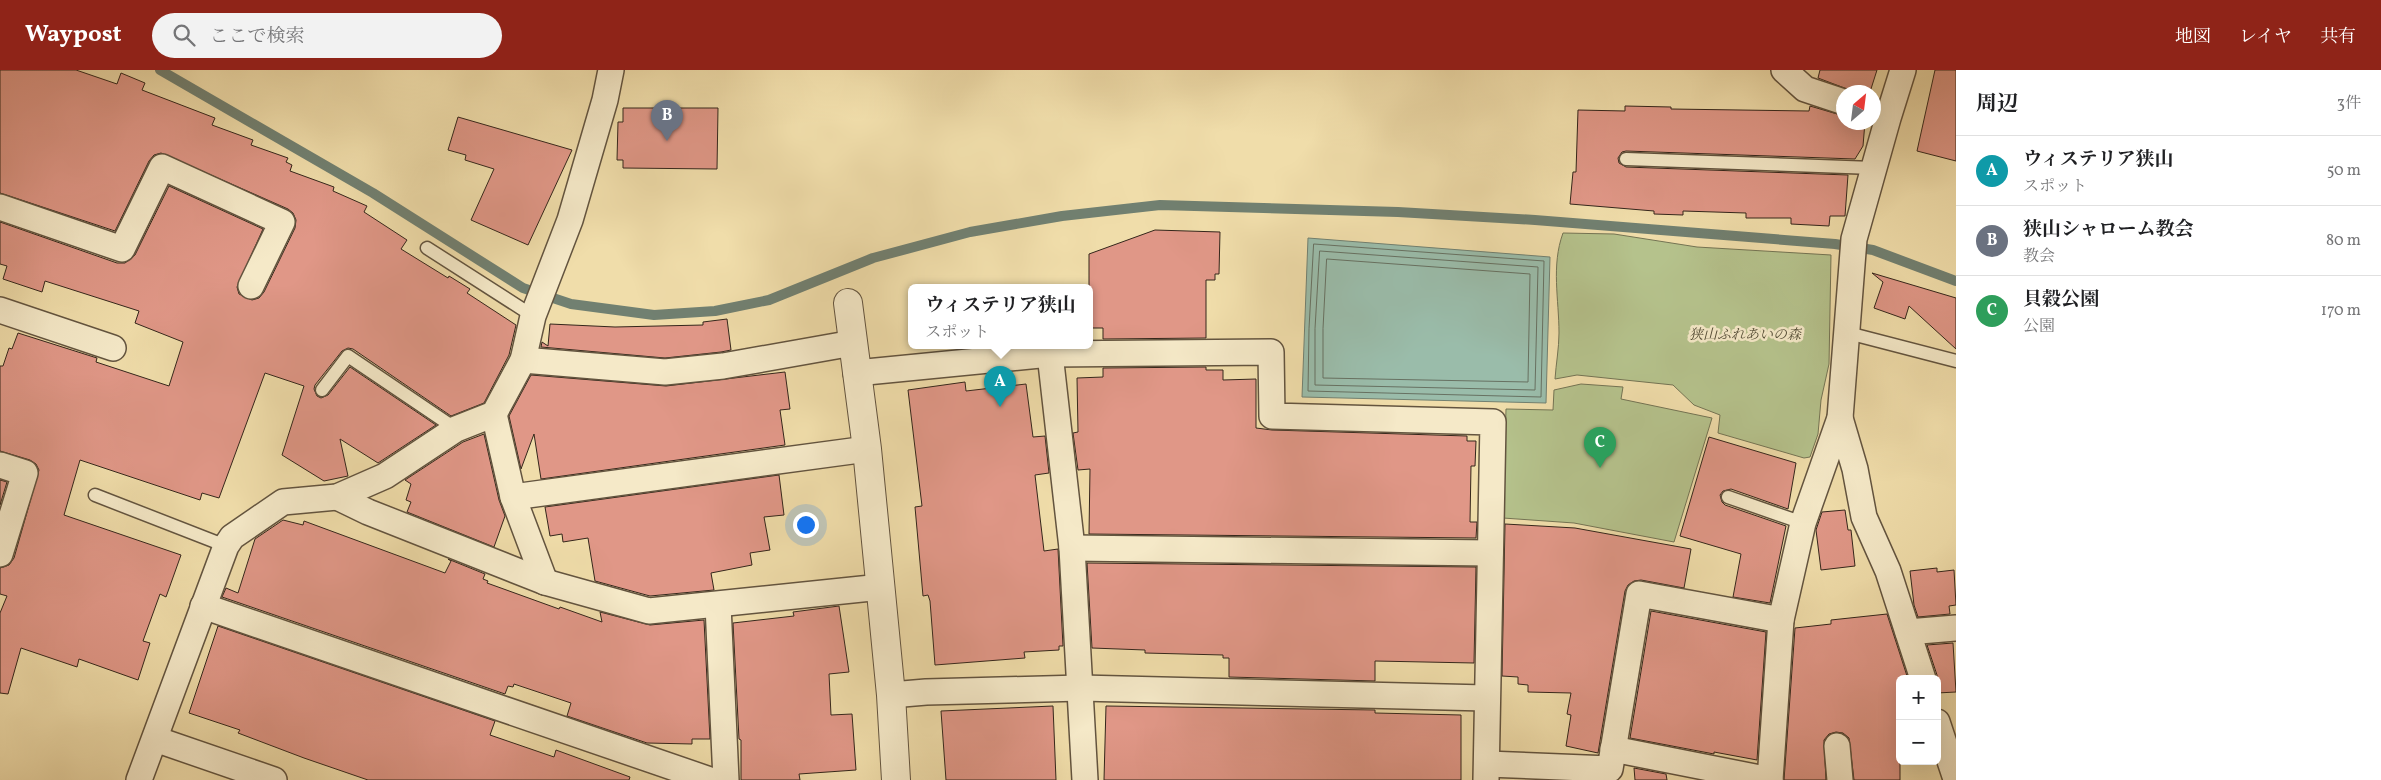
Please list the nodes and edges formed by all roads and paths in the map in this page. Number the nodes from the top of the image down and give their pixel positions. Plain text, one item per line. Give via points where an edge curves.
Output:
1 (611, 70) edge
2 (1784, 70) edge
3 (1904, 70) edge
4 (1836, 99) edge
5 (1881, 115) edge
6 (1879, 130) edge
7 (1626, 159) dead end
8 (1873, 168) junction
9 (0, 207) edge
10 (427, 248) dead end
11 (252, 286) dead end
12 (848, 304) dead end
13 (0, 310) edge
14 (533, 316) junction
15 (1848, 333) junction
16 (852, 343) junction
17 (113, 348) dead end
18 (1050, 354) junction
19 (522, 360) junction
20 (1956, 360) edge
21 (856, 373) junction
22 (322, 390) dead end
23 (494, 414) junction
24 (1840, 418) junction
25 (456, 430) junction
26 (867, 449) junction
27 (0, 465) edge
28 (95, 495) dead end
29 (337, 497) junction
30 (513, 497) junction
31 (1728, 497) dead end
32 (1803, 523) junction
33 (226, 546) junction
34 (1072, 548) junction
35 (1490, 553) junction
36 (0, 554) edge
37 (545, 582) junction
38 (881, 587) junction
39 (718, 605) junction
40 (203, 606) junction
41 (1781, 620) junction
42 (1956, 628) edge
43 (1908, 632) junction
44 (1922, 675) edge
45 (1081, 688) junction
46 (891, 695) junction
47 (1486, 698) junction
48 (1941, 733) edge
49 (155, 739) junction
50 (1837, 746) dead end
51 (1613, 749) junction
52 (1486, 772) edge
53 (1955, 773) edge
54 (139, 780) edge
55 (274, 780) edge
56 (710, 780) edge
57 (726, 780) edge
58 (896, 780) edge
59 (1085, 780) edge
60 (1840, 780) edge

1 - 14 street via 570,220
2 - 4 street via 1805,89
3 - 5 street
6 - 8 street
7 - 8 lane
8 - 15 street via 1853,248
9 - 11 street via 122,249 162,167 282,222
10 - 14 lane
12 - 16 street
13 - 17 street
14 - 19 street
15 - 20 lane
15 - 24 street
16 - 19 street via 723,366 665,372
16 - 21 street
18 - 21 street
18 - 34 street
18 - 35 street via 1271,352 1272,416 1493,422
19 - 23 street
21 - 26 street
22 - 25 lane via 348,356
23 - 25 street
23 - 30 street
24 - 32 street
24 - 43 street via 1855,469 1864,517 1888,571
25 - 29 street via 385,476
26 - 30 street
26 - 38 street
27 - 36 street via 25,473
28 - 33 lane
29 - 33 street via 283,502 232,537
29 - 37 street
30 - 37 street
31 - 32 lane
32 - 41 street
33 - 40 street
34 - 35 street
34 - 45 street
35 - 47 street
37 - 39 street via 649,611
38 - 39 street
38 - 46 street
39 - 57 street
40 - 49 street
40 - 56 street
41 - 51 street via 1639,594
41 - 51 street via 1770,780
42 - 43 street
43 - 44 street
45 - 46 street
45 - 47 street
45 - 59 street
46 - 58 street
47 - 52 street
48 - 53 street
49 - 54 street
49 - 55 street
50 - 60 street
51 - 52 street via 1610,769

